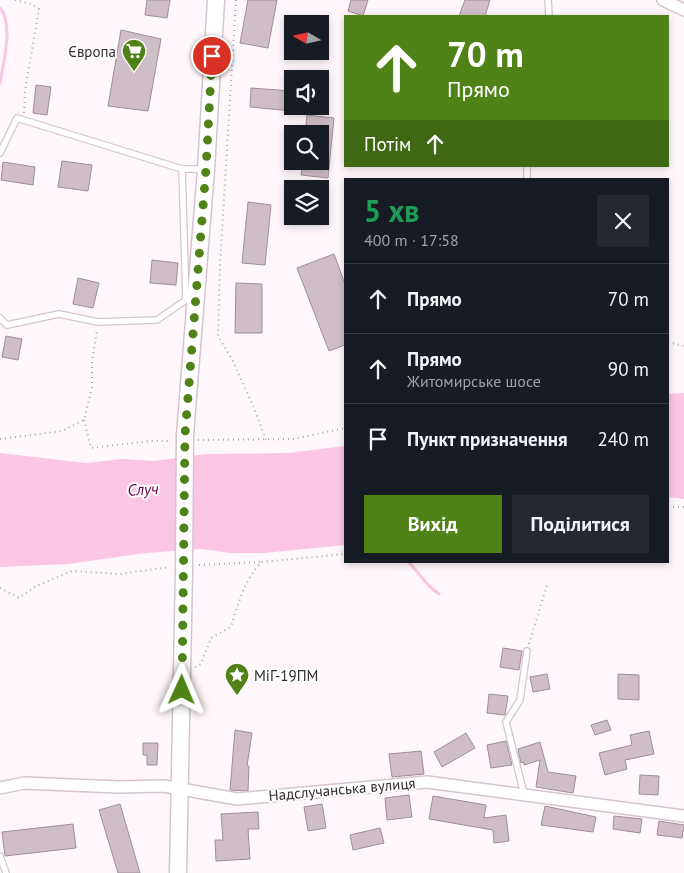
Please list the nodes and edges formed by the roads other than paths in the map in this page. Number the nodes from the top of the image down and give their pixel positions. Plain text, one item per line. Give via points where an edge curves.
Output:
1 (216, 0) edge
2 (548, 0) edge
3 (663, 0) edge
4 (684, 10) edge
5 (549, 15) edge
6 (0, 153) edge
7 (182, 169) junction
8 (206, 169) junction
9 (0, 318) edge
10 (527, 652) road end
11 (0, 788) edge
12 (181, 790) junction
13 (524, 794) junction
14 (684, 816) edge
15 (0, 856) edge
16 (6, 873) edge
17 (178, 873) edge

1 - 8 main road
2 - 5 lane
3 - 4 street
6 - 7 lane via 17,118
7 - 8 lane
7 - 9 lane via 186,300 157,320 98,322 59,314 7,325
8 - 12 main road, bridge via 186,439
10 - 13 lane via 520,700 506,722
11 - 12 street, Надслучанська вулиця via 24,783 164,786
12 - 13 street, Надслучанська вулиця via 237,799 427,782
12 - 17 main road
13 - 14 street, Надслучанська вулиця
15 - 16 lane

